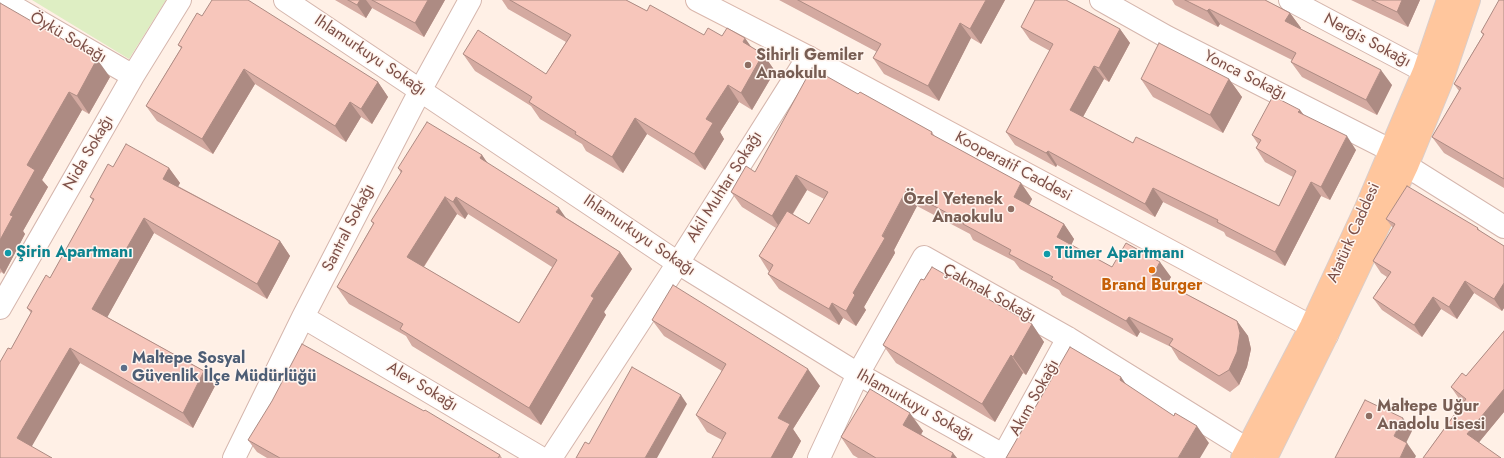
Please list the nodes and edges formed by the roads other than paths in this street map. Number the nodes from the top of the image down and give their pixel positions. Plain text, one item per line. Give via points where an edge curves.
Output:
1 (2, 0) edge
2 (180, 0) edge
3 (285, 0) edge
4 (470, 0) edge
5 (697, 0) edge
6 (1101, 0) edge
7 (1290, 0) edge
8 (1448, 0) edge
9 (1469, 0) edge
10 (808, 57) junction
11 (1424, 71) junction
12 (133, 76) junction
13 (420, 89) junction
14 (1390, 150) junction
15 (1407, 166) junction
16 (1504, 227) edge
17 (678, 263) junction
18 (0, 308) edge
19 (303, 317) junction
20 (1319, 331) junction
21 (1068, 338) junction
22 (858, 374) junction
23 (1245, 453) edge
24 (1002, 457) edge
25 (234, 458) edge
26 (541, 458) edge
27 (551, 458) edge
28 (819, 458) edge
29 (1266, 458) edge

1 - 12 street, Öykü Sokağı
2 - 12 street, Nida Sokağı
3 - 13 street, Ihlamurkuyu Sokağı
4 - 13 street, Santral Sokağı
5 - 10 street, Kooperatif Caddesi
6 - 14 street, Yonca Sokağı via 1167,37
7 - 11 street, Nergis Sokağı
8 - 11 main road, Atatürk Caddesi
9 - 15 main road, Atatürk Caddesi via 1441,83
10 - 17 street, Akil Muhtar Sokağı
10 - 20 street, Kooperatif Caddesi
11 - 14 main road, Atatürk Caddesi
12 - 18 street, Nida Sokağı
13 - 17 street, Ihlamurkuyu Sokağı
13 - 19 street, Santral Sokağı
14 - 20 main road, Atatürk Caddesi
15 - 16 street
15 - 20 main road, Atatürk Caddesi
17 - 22 street, Ihlamurkuyu Sokağı
17 - 27 street, Akil Muhtar Sokağı
19 - 25 street, Santral Sokağı
19 - 26 street, Alev Sokağı
20 - 23 main road, Atatürk Caddesi
20 - 29 main road, Atatürk Caddesi
21 - 22 street, Çakmak Sokağı via 924,257
21 - 23 street, Çakmak Sokağı
21 - 24 street, Akım Sokağı
22 - 24 street, Ihlamurkuyu Sokağı
22 - 28 street, Çakmak Sokağı

